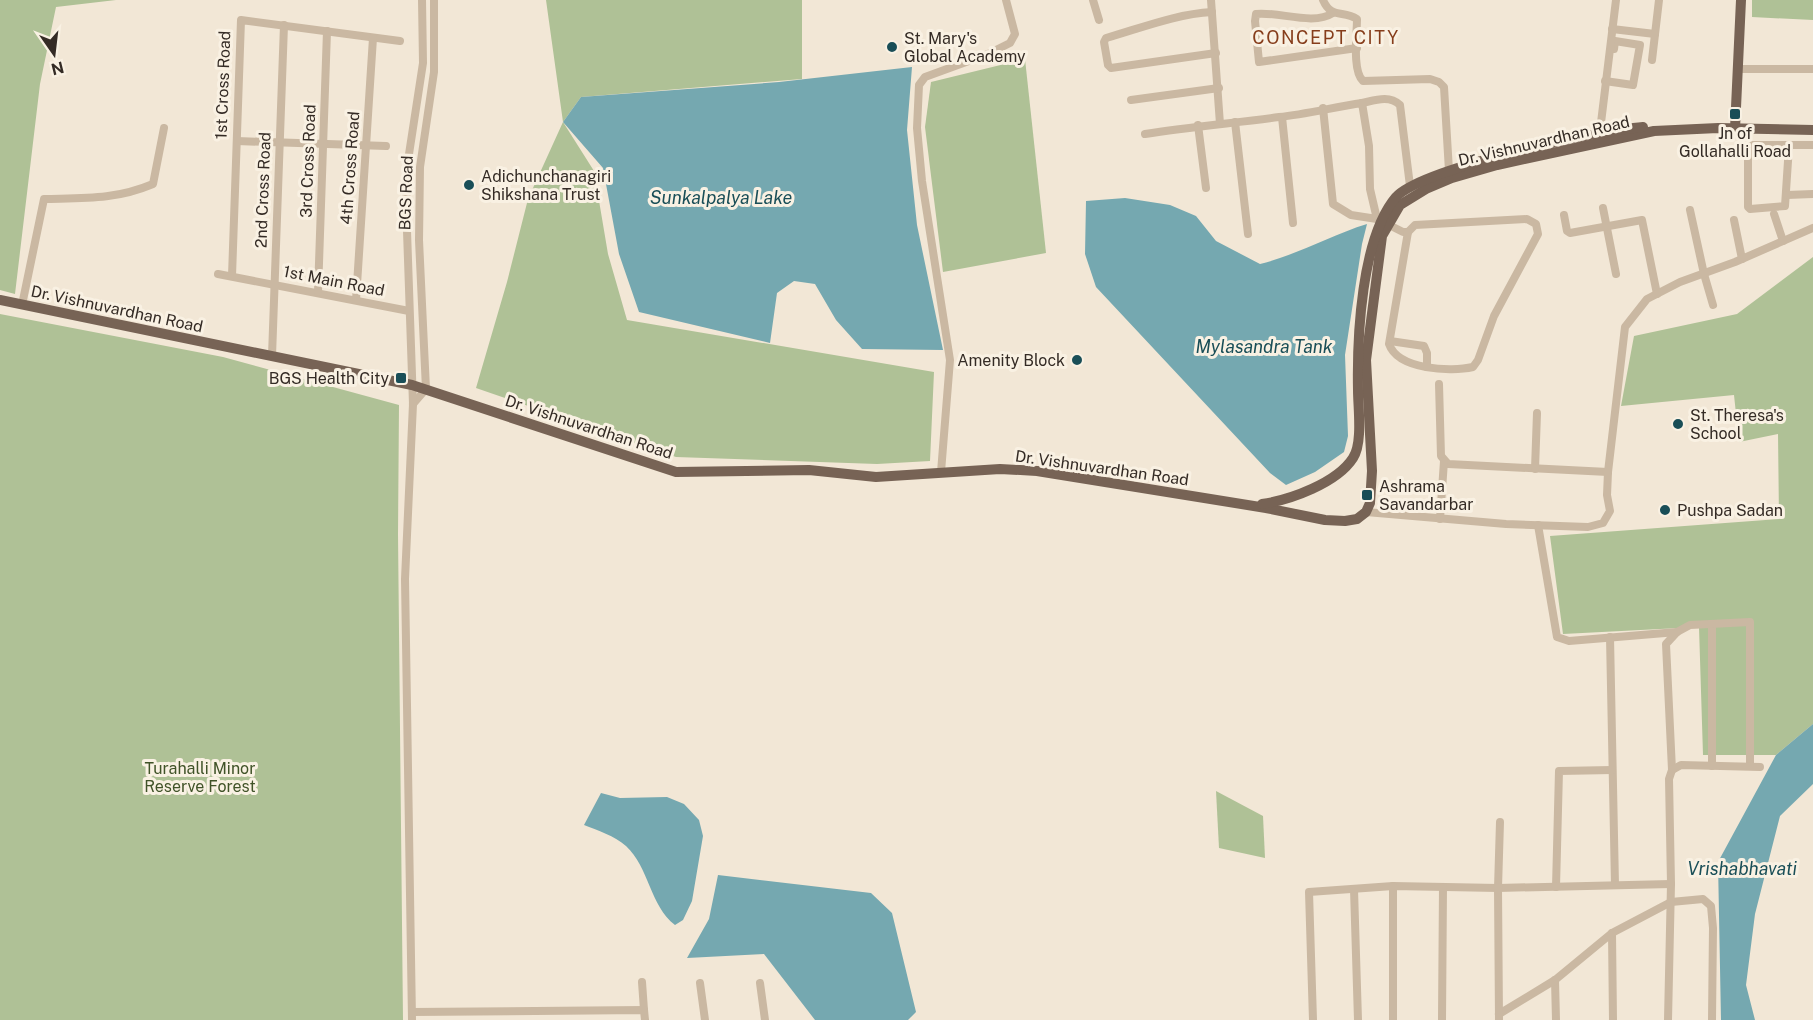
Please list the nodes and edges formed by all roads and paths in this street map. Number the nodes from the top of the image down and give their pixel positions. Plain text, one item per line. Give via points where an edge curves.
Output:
1 (422, 0) edge
2 (434, 0) edge
3 (1006, 0) edge
4 (1093, 0) edge
5 (1211, 0) edge
6 (1323, 0) edge
7 (1616, 0) edge
8 (1659, 0) edge
9 (1741, 0) edge
10 (1212, 12) junction
11 (1333, 13) junction
12 (1099, 20) dead end
13 (284, 26) junction
14 (1612, 29) junction
15 (327, 31) junction
16 (1655, 34) junction
17 (373, 38) junction
18 (400, 41) dead end
19 (1357, 48) junction
20 (1216, 53) junction
21 (1652, 60) dead end
22 (1737, 69) junction
23 (1813, 69) edge
24 (1607, 81) junction
25 (1219, 88) junction
26 (1131, 100) dead end
27 (1362, 103) junction
28 (1323, 108) junction
29 (1282, 117) junction
30 (1235, 122) junction
31 (1220, 124) junction
32 (1813, 124) edge
33 (1198, 125) junction
34 (1735, 126) junction
35 (165, 128) dead end
36 (1789, 129) junction
37 (1813, 130) edge
38 (1145, 134) dead end
39 (1599, 138) junction
40 (237, 141) junction
41 (279, 143) junction
42 (323, 144) junction
43 (366, 145) junction
44 (1813, 145) edge
45 (386, 146) dead end
46 (1789, 146) junction
47 (1449, 171) junction
48 (1410, 186) junction
49 (1206, 188) dead end
50 (1813, 194) edge
51 (1787, 195) junction
52 (1603, 208) dead end
53 (1690, 210) dead end
54 (1774, 214) dead end
55 (1564, 215) dead end
56 (1734, 220) dead end
57 (1293, 222) dead end
58 (1382, 222) junction
59 (1606, 227) junction
60 (1813, 228) edge
61 (1408, 232) junction
62 (1248, 234) dead end
63 (1783, 241) junction
64 (1742, 259) junction
65 (218, 274) dead end
66 (1616, 274) dead end
67 (1704, 274) junction
68 (232, 276) junction
69 (274, 284) junction
70 (318, 292) junction
71 (1657, 294) junction
72 (0, 300) edge
73 (356, 300) junction
74 (22, 305) junction
75 (1713, 305) dead end
76 (409, 311) junction
77 (1390, 341) junction
78 (272, 356) junction
79 (1427, 367) junction
80 (1439, 384) dead end
81 (412, 385) junction
82 (426, 389) junction
83 (413, 404) junction
84 (1537, 413) dead end
85 (1444, 461) junction
86 (1535, 469) junction
87 (941, 472) junction
88 (1608, 472) junction
89 (1250, 505) junction
90 (1366, 512) junction
91 (1440, 519) junction
92 (1538, 525) junction
93 (1712, 624) junction
94 (1677, 632) junction
95 (1610, 637) junction
96 (1712, 766) junction
97 (1750, 766) junction
98 (1760, 767) dead end
99 (1612, 770) junction
100 (1672, 770) junction
101 (1500, 822) dead end
102 (1671, 884) junction
103 (1615, 885) junction
104 (1393, 886) junction
105 (1443, 887) junction
106 (1556, 887) junction
107 (1498, 888) junction
108 (1354, 889) junction
109 (1671, 902) junction
110 (1612, 933) junction
111 (1555, 980) junction
112 (642, 982) dead end
113 (700, 983) dead end
114 (760, 983) dead end
115 (644, 1010) junction
116 (412, 1016) edge
117 (1498, 1017) edge
118 (645, 1020) edge
119 (705, 1020) edge
120 (765, 1020) edge
121 (1313, 1020) edge
122 (1358, 1020) edge
123 (1393, 1020) edge
124 (1442, 1020) edge
125 (1556, 1020) edge
126 (1613, 1020) edge
127 (1668, 1020) edge
128 (1712, 1020) edge

1 - 76 street, BGS Road via 423,63 407,171
2 - 82 street, BGS Road via 434,72 420,167
3 - 87 street via 1014,34 1010,43 925,77 920,85 917,128 922,181 949,348
4 - 12 street
5 - 10 street
6 - 11 street
7 - 14 street
8 - 16 street
9 - 22 main road
10 - 20 street
10 - 20 street via 1194,13 1106,38 1104,42 1111,68
11 - 19 street via 1357,19
11 - 19 street via 1291,18 1256,14 1259,62
13 - 15 street, 1st Cross Road
13 - 40 street, 1st Cross Road via 241,20
13 - 41 street, 2nd Cross Road
14 - 16 street
14 - 24 street
15 - 17 street, 1st Cross Road
15 - 42 street, 3rd Cross Road
16 - 21 street
17 - 18 street, 1st Cross Road
17 - 43 street, 4th Cross Road
19 - 47 street via 1356,66 1363,81 1430,79 1444,87
20 - 25 street
22 - 23 street
22 - 34 main road
24 - 24 street via 1633,85 1640,45 1615,41
24 - 39 street
25 - 26 street
25 - 31 street
27 - 28 street
27 - 48 street via 1382,99 1400,105
27 - 58 street via 1370,189
28 - 29 street
28 - 58 street via 1333,204 1351,215
29 - 30 street
29 - 57 street
30 - 31 street
30 - 62 street
31 - 33 street
32 - 34 main road, Dr. Vishnuvardhan Road
33 - 38 street
33 - 49 street
34 - 36 main road, Dr. Vishnuvardhan Road
34 - 39 main road, Dr. Vishnuvardhan Road
35 - 74 street via 153,184 112,197 44,199
36 - 37 main road, Dr. Vishnuvardhan Road
36 - 46 street
39 - 47 main road, Dr. Vishnuvardhan Road via 1497,157
39 - 58 main road, Dr. Vishnuvardhan Road via 1452,178 1414,195
40 - 41 street
40 - 68 street, 1st Cross Road
41 - 42 street
41 - 69 street, 2nd Cross Road
42 - 43 street
42 - 70 street, 3rd Cross Road
43 - 45 street
43 - 73 street, 4th Cross Road
44 - 46 street
46 - 51 street
46 - 51 street via 1748,148 1749,209 1785,206
47 - 48 main road, Dr. Vishnuvardhan Road
48 - 58 main road, Dr. Vishnuvardhan Road via 1396,197
50 - 51 street
52 - 59 street
53 - 67 street
54 - 63 street
55 - 59 street via 1570,233
56 - 64 street
58 - 61 street
58 - 89 main road, Dr. Vishnuvardhan Road via 1368,260 1357,365 1359,435 1353,458 1305,492
58 - 90 main road, Dr. Vishnuvardhan Road via 1366,360 1372,471
59 - 66 street
59 - 71 street via 1642,220
60 - 63 street
61 - 77 street
61 - 79 street via 1415,225 1527,219 1536,224 1539,234 1494,315 1473,367
63 - 64 street
64 - 67 street
65 - 68 street, 1st Main Road
67 - 71 street
67 - 75 street
68 - 69 street, 1st Main Road
69 - 70 street, 1st Main Road
69 - 78 street, 2nd Cross Road
70 - 73 street, 1st Main Road
71 - 88 street via 1647,299 1625,327
72 - 74 main road, Dr. Vishnuvardhan Road
73 - 76 street, 1st Main Road
74 - 78 main road, Dr. Vishnuvardhan Road
76 - 81 street, BGS Road
77 - 79 street via 1398,357
77 - 79 street via 1424,346
78 - 81 main road, Dr. Vishnuvardhan Road
80 - 85 street
81 - 82 main road, Dr. Vishnuvardhan Road
81 - 83 street, BGS Road
82 - 83 street
82 - 87 main road, Dr. Vishnuvardhan Road via 676,472 809,470 876,477
83 - 116 street, BGS Road via 405,579
84 - 86 street
85 - 86 street via 1455,466
85 - 91 street
86 - 88 street
87 - 89 main road, Dr. Vishnuvardhan Road via 1000,468 1037,471
88 - 92 street via 1610,511 1603,523 1588,527
89 - 90 main road, Dr. Vishnuvardhan Road via 1325,520 1356,519
90 - 91 street
91 - 92 street
92 - 95 street via 1557,637 1569,641
93 - 94 street via 1690,625
93 - 96 street
93 - 97 street via 1750,622
94 - 95 street
94 - 100 street via 1666,644
95 - 99 street
96 - 97 street
96 - 100 street via 1681,765
97 - 98 street
99 - 103 street
99 - 106 street via 1559,771
100 - 102 street
101 - 107 street
102 - 103 street
102 - 109 street
103 - 106 street
104 - 105 street
104 - 108 street
104 - 123 street
105 - 107 street
105 - 124 street
106 - 107 street
107 - 117 street
108 - 121 street via 1309,892
108 - 122 street
109 - 110 street
109 - 127 street
109 - 128 street via 1703,899 1711,906
110 - 111 street
110 - 126 street
111 - 117 street
111 - 125 street
112 - 115 street
113 - 119 street
114 - 120 street
115 - 116 street
115 - 118 street

